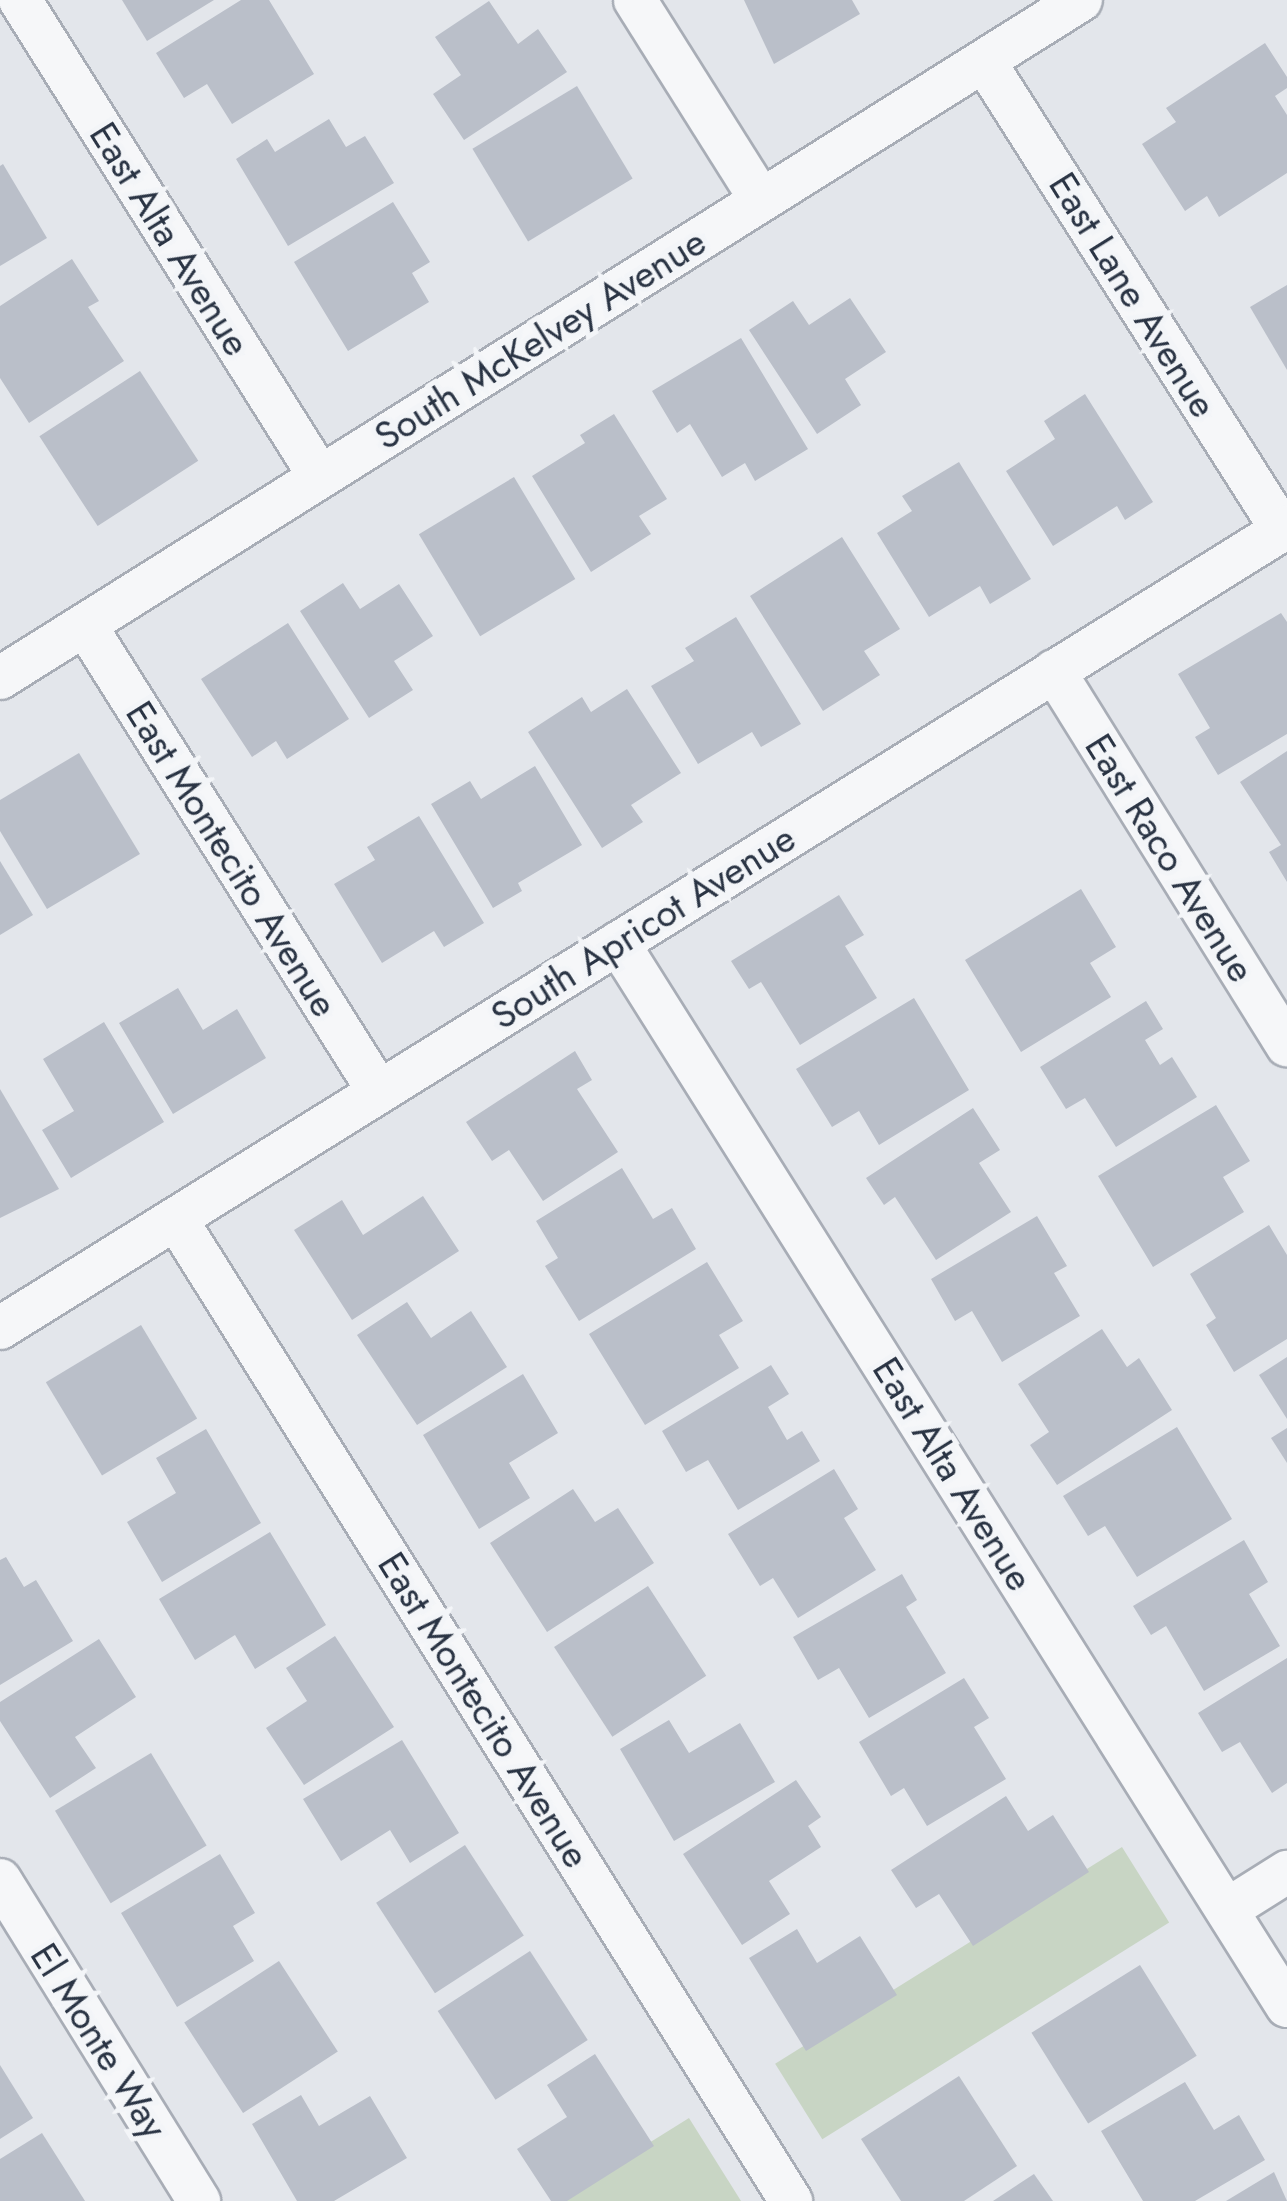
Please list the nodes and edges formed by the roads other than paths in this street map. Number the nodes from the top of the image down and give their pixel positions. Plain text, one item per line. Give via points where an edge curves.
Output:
1 (20, 0) edge
2 (635, 0) edge
3 (1080, 0) edge
4 (984, 61) junction
5 (761, 200) junction
6 (320, 477) junction
7 (1284, 528) edge
8 (85, 625) junction
9 (1054, 672) junction
10 (0, 678) edge
11 (618, 943) junction
12 (1287, 1045) edge
13 (379, 1092) junction
14 (176, 1219) junction
15 (0, 1328) edge
16 (1287, 1872) edge
17 (0, 1880) edge
18 (1228, 1910) junction
19 (1287, 2006) edge
20 (199, 2201) edge
21 (791, 2201) edge

1 - 6 street, East Alta Avenue
2 - 5 street
3 - 4 street, South McKelvey Avenue
4 - 5 street, South McKelvey Avenue
4 - 7 street, East Lane Avenue
5 - 6 street, South McKelvey Avenue
6 - 8 street, South McKelvey Avenue
7 - 9 street, South Apricot Avenue
8 - 10 street, South McKelvey Avenue
8 - 13 street, East Montecito Avenue
9 - 11 street, South Apricot Avenue
9 - 12 street, East Raco Avenue
11 - 13 street, South Apricot Avenue
11 - 18 street, East Alta Avenue
13 - 14 street, South Apricot Avenue
14 - 15 street, South Apricot Avenue
14 - 21 street, East Montecito Avenue
16 - 18 street
17 - 20 street, El Monte Way
18 - 19 street, East Alta Avenue

